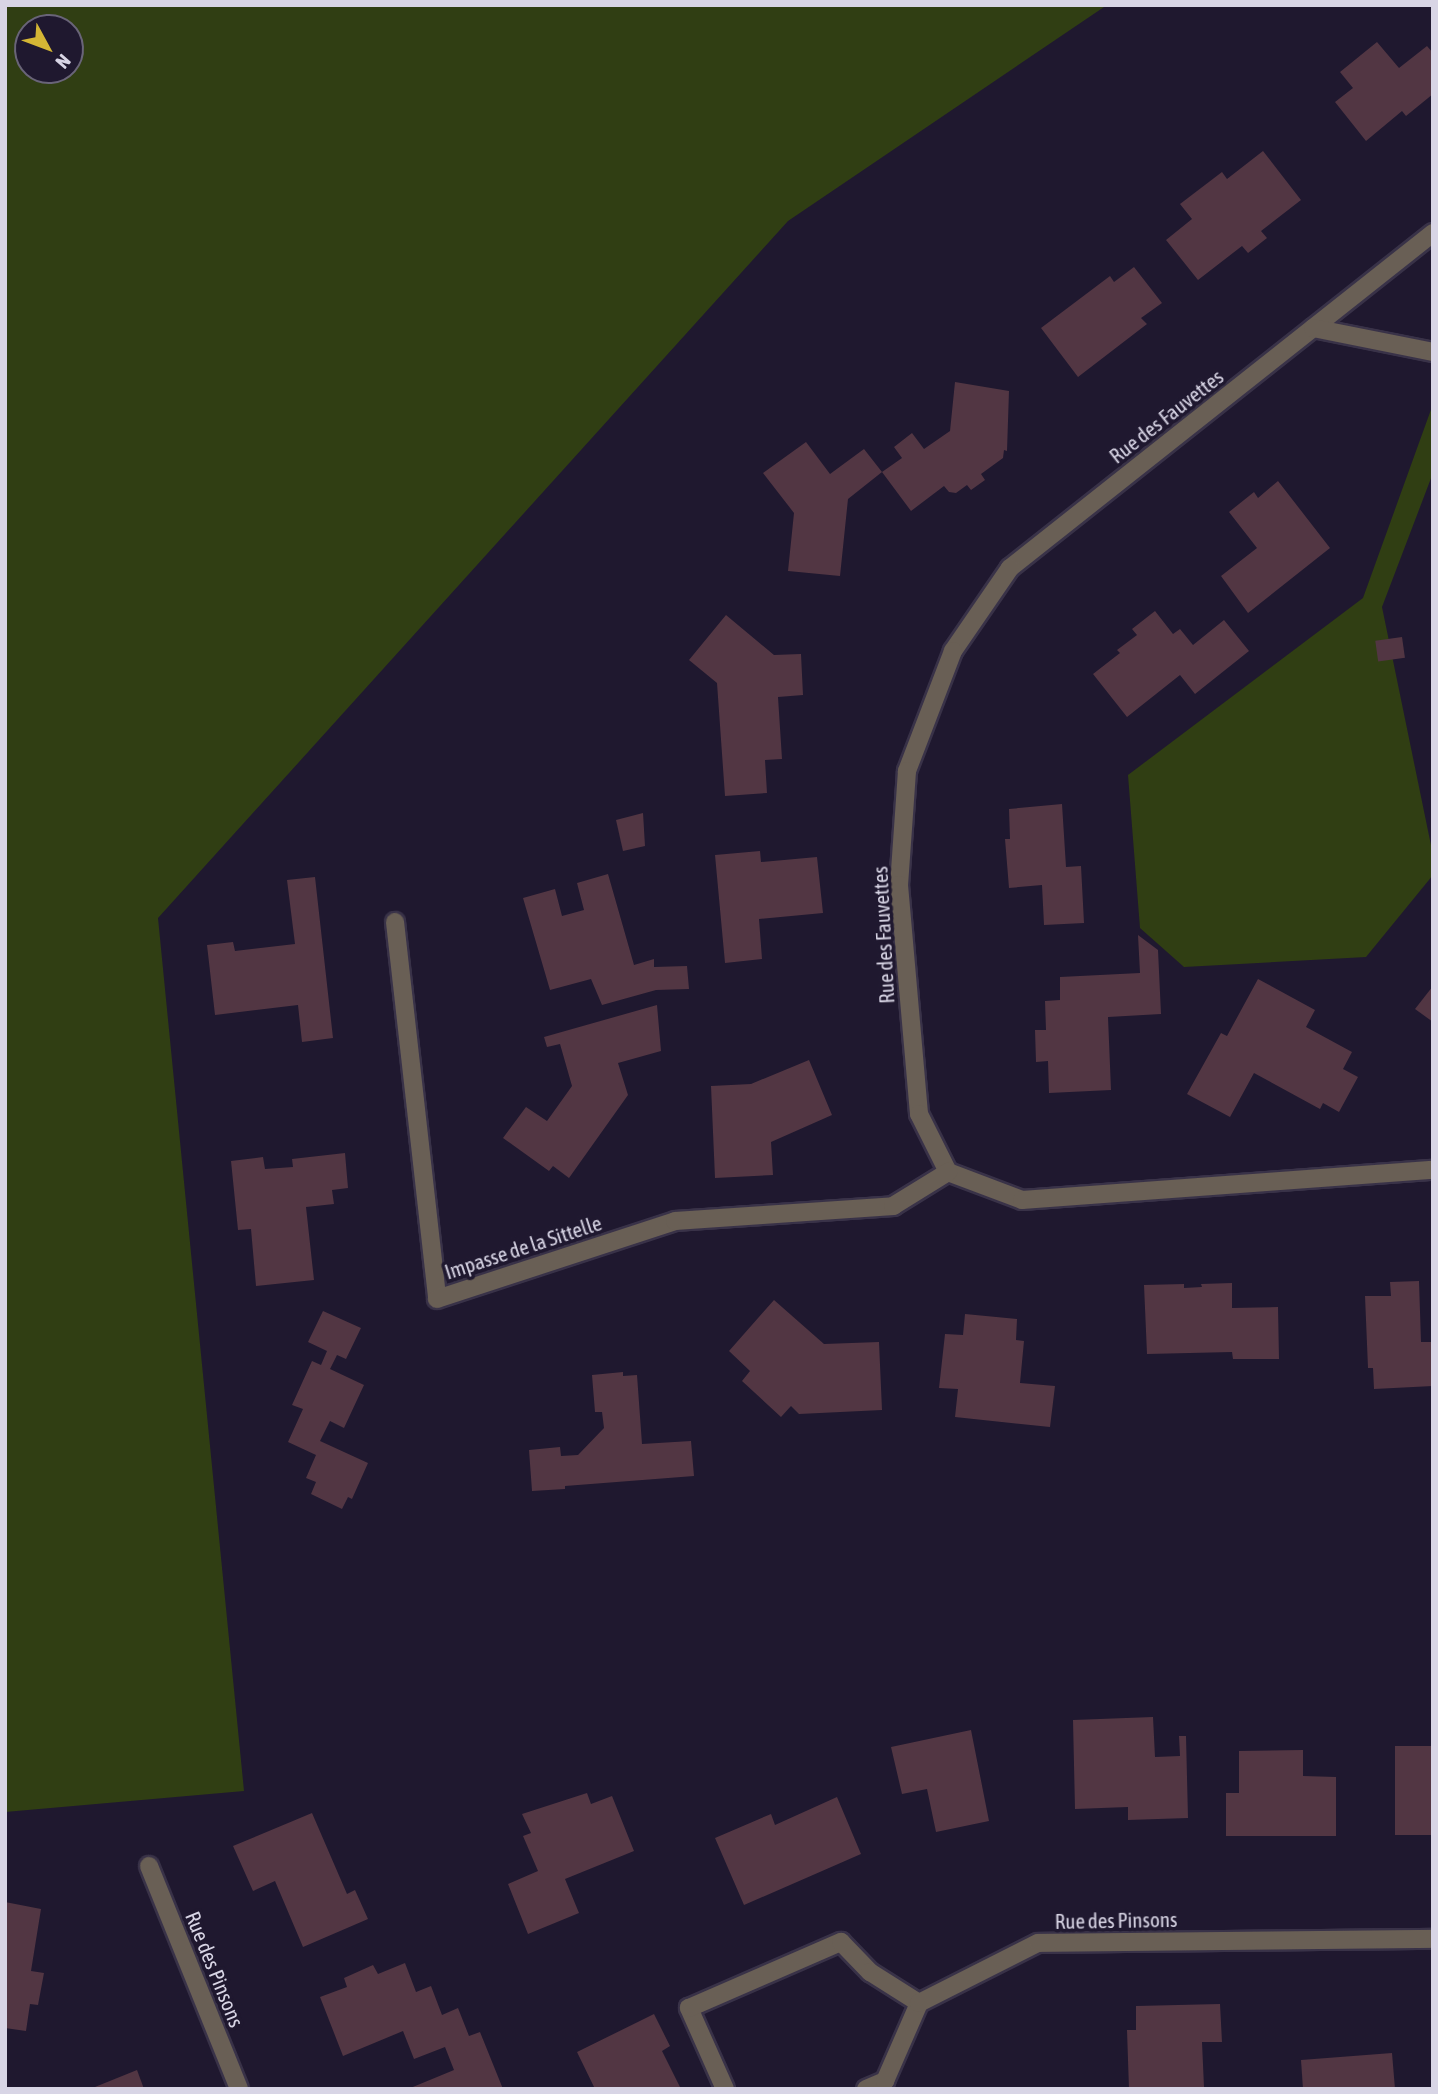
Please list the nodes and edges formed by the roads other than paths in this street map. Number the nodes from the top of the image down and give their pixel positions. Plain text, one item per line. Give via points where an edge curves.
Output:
1 (1433, 233) edge
2 (1313, 328) junction
3 (1433, 352) edge
4 (395, 922) dead end
5 (1433, 1170) edge
6 (948, 1172) junction
7 (149, 1866) dead end
8 (1433, 1939) edge
9 (919, 2003) junction
10 (239, 2089) edge
11 (725, 2089) edge
12 (866, 2089) edge

1 - 2 street, Rue des Fauvettes
2 - 3 street
2 - 6 street, Rue des Fauvettes via 1010,568 953,651 906,771 899,885 919,1114
4 - 6 street, Impasse de la Sittelle via 437,1299 675,1221 893,1206
5 - 6 street via 1022,1200
7 - 10 street, Rue des Pinsons
8 - 9 street, Rue des Pinsons via 1038,1943
9 - 11 street via 870,1972 841,1942 689,2008
9 - 12 street via 885,2081

